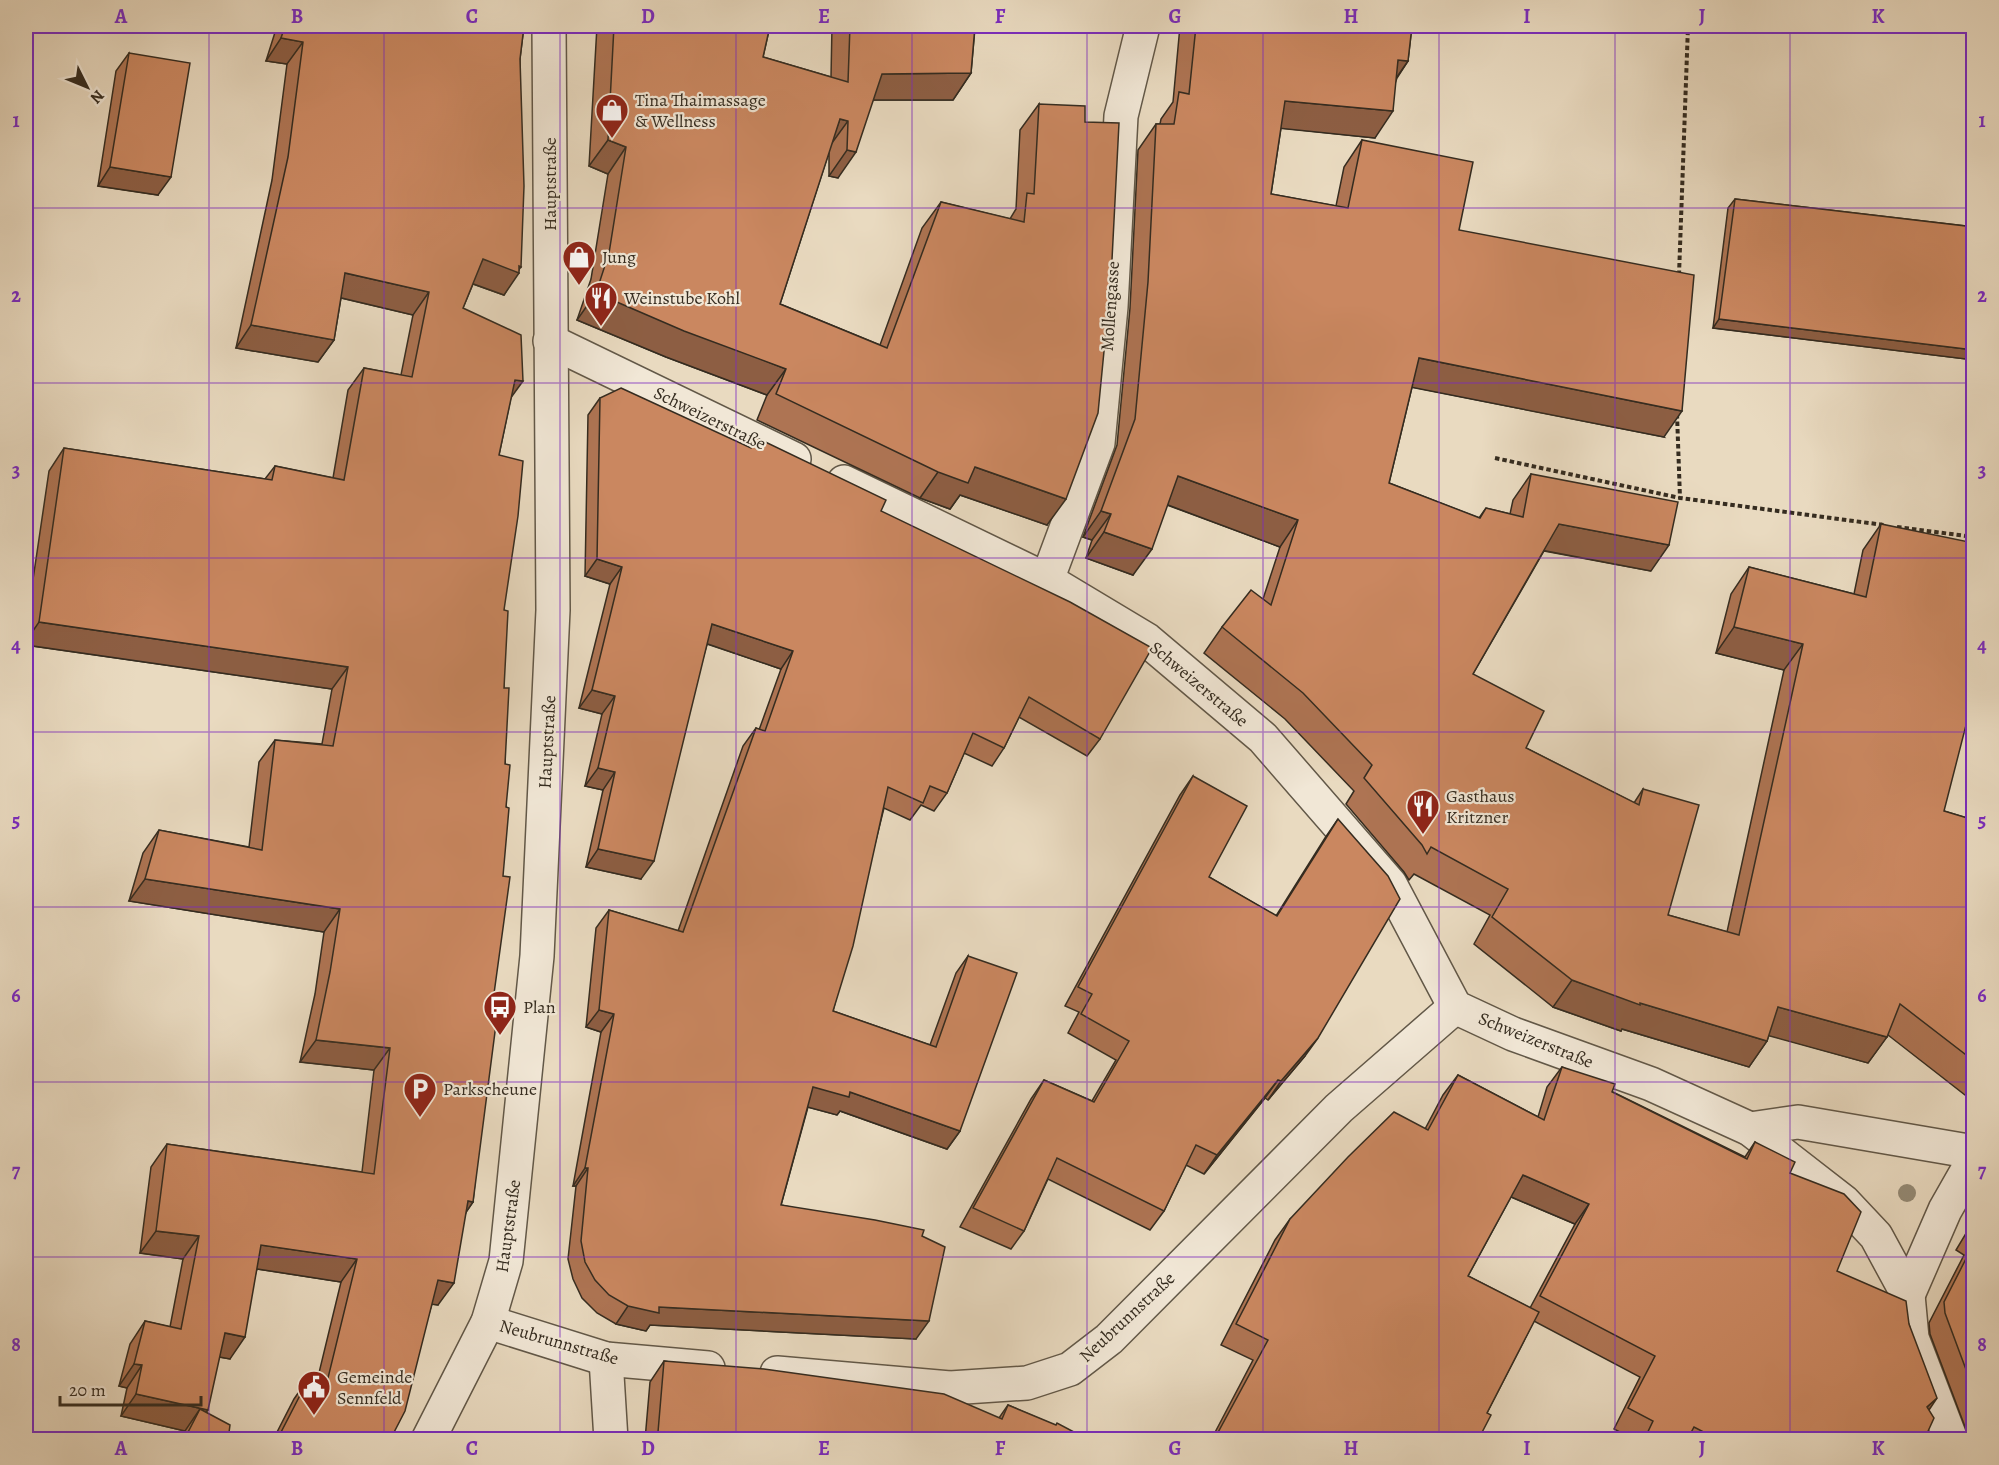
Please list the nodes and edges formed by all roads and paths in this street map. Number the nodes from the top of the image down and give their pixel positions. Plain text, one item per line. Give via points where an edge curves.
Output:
1 (549, 26) edge
2 (1143, 26) edge
3 (1688, 26) edge
4 (1679, 276) edge
5 (550, 341) junction
6 (1676, 406) edge
7 (1495, 458) dead end
8 (1680, 498) junction
9 (1974, 537) edge
10 (1047, 580) junction
11 (1455, 1007) junction
12 (1750, 1130) junction
13 (1974, 1152) edge
14 (1974, 1159) edge
15 (1908, 1295) junction
16 (488, 1322) junction
17 (606, 1359) junction
18 (428, 1440) edge
19 (610, 1440) edge
20 (1950, 1440) edge

1 - 5 street, Hauptstraße
2 - 10 street, Mollengasse via 1121,116 1111,307 1098,443
3 - 4 path
5 - 10 street, Schweizerstraße
5 - 16 street, Hauptstraße via 553,610 537,956 506,1261
6 - 8 path
7 - 8 path
8 - 9 path
10 - 11 street, Schweizerstraße via 1147,640 1263,738 1390,884
11 - 12 street, Schweizerstraße via 1513,1034 1651,1084
11 - 17 street, Neubrunnstraße via 1339,1108 1109,1339 1070,1369 1027,1383 950,1388
12 - 13 street via 1798,1122
12 - 15 street, Schweizerstraße via 1844,1202 1876,1236
14 - 15 street, Schweizerstraße via 1945,1210
15 - 20 street, Schweizerstraße via 1912,1338
16 - 17 street, Neubrunnstraße
16 - 18 street, Hauptstraße
17 - 19 street

